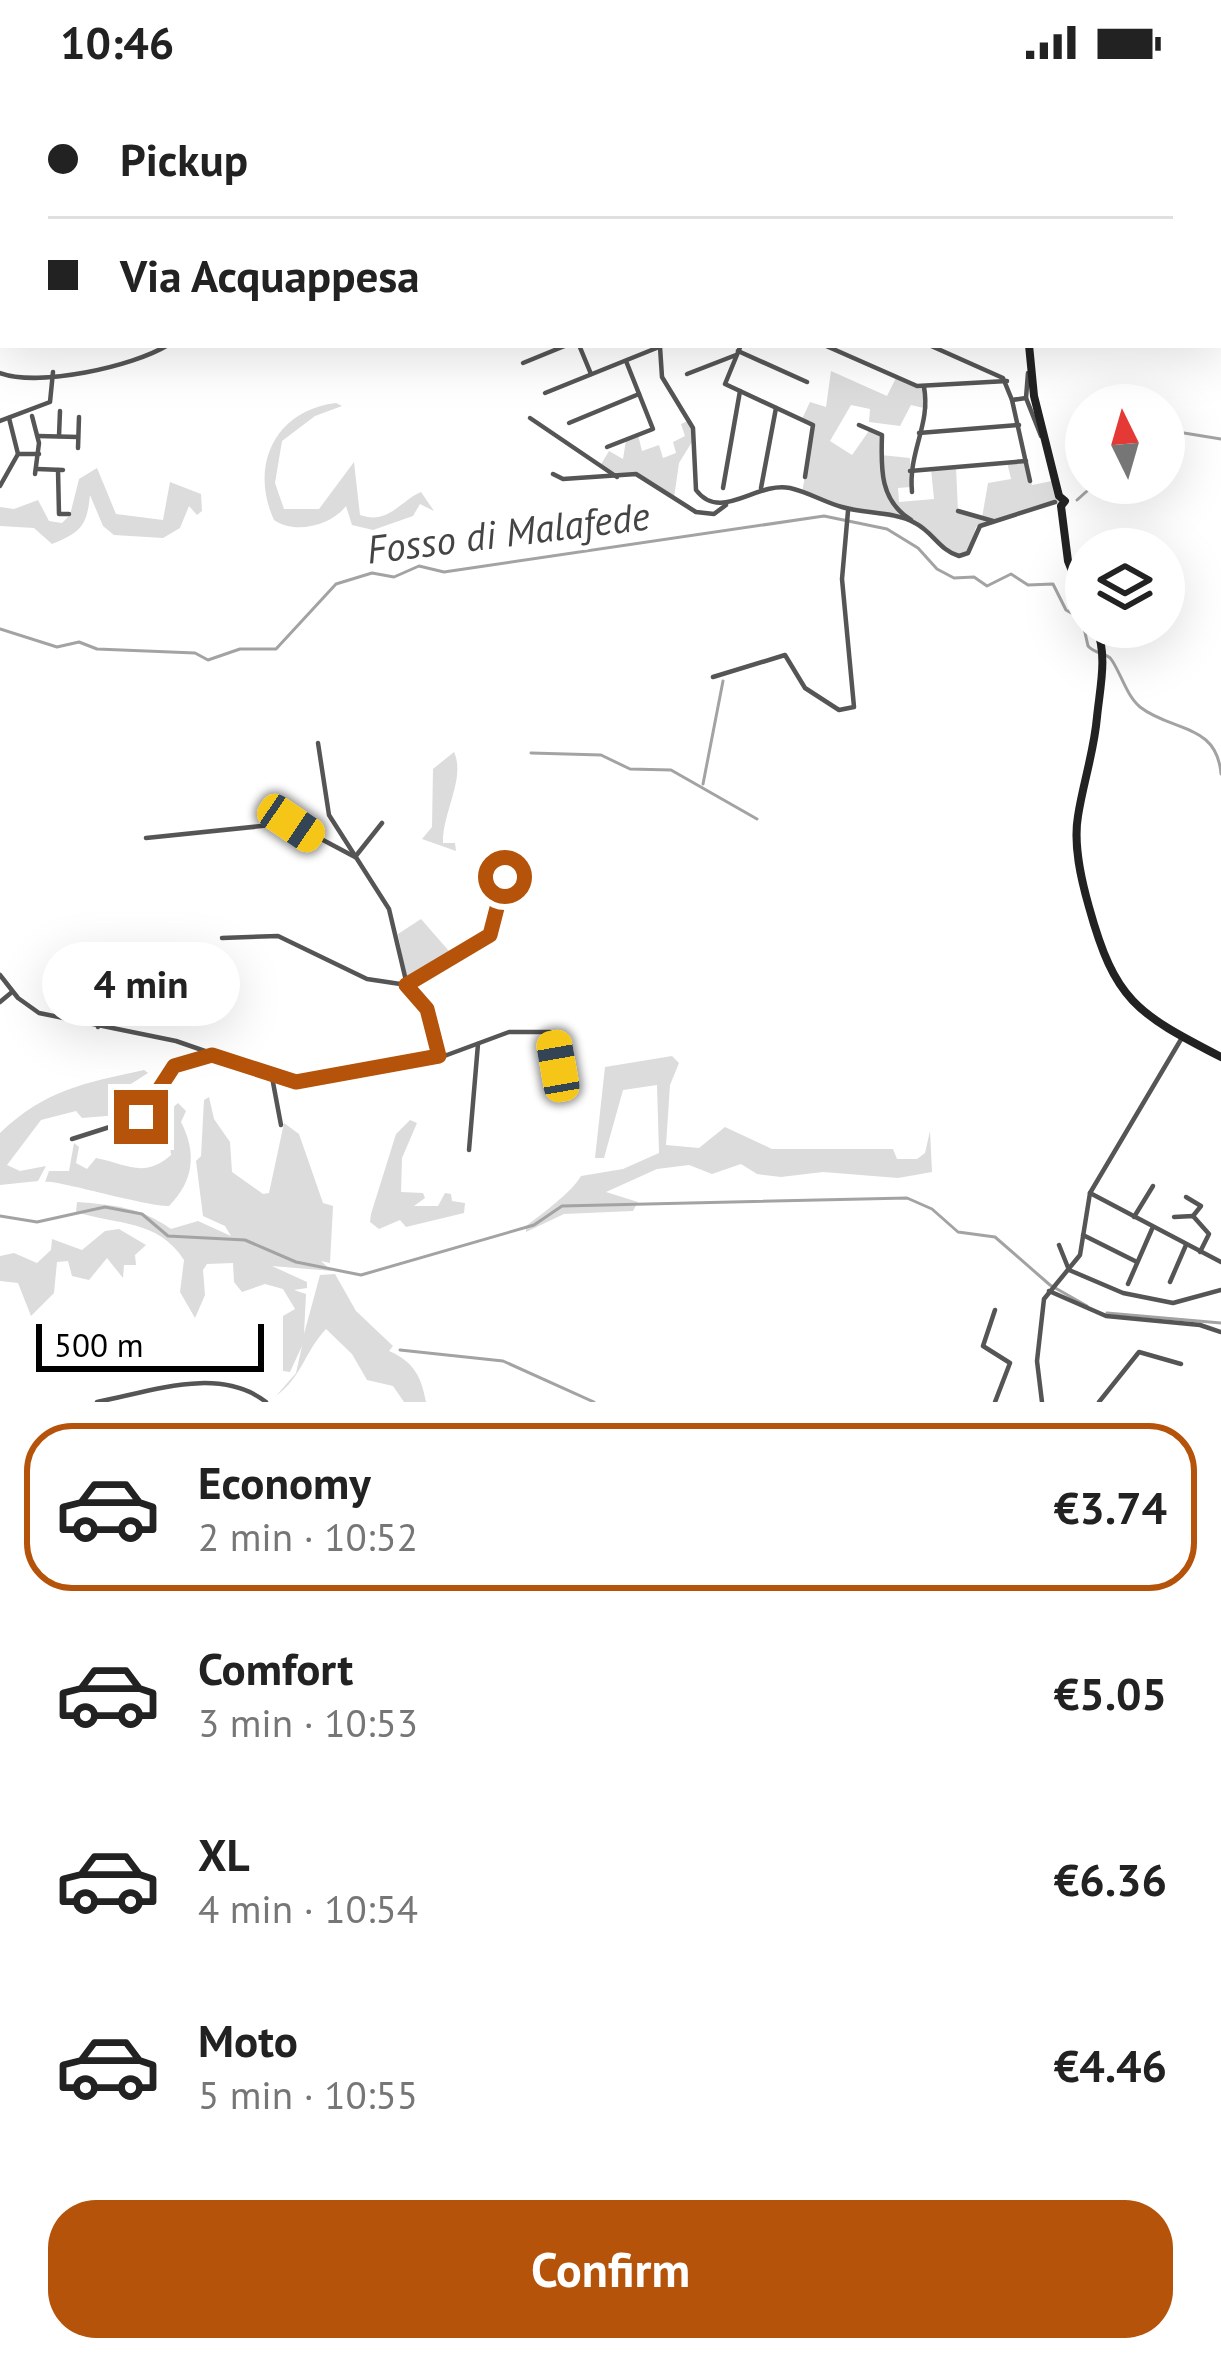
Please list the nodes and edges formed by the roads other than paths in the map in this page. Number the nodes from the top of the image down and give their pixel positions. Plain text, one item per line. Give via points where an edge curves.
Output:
1 (162, 348) edge
2 (560, 348) edge
3 (580, 348) edge
4 (657, 348) edge
5 (662, 348) edge
6 (831, 348) edge
7 (935, 348) edge
8 (1029, 348) edge
9 (738, 350) edge
10 (626, 361) junction
11 (523, 363) dead end
12 (0, 373) edge
13 (53, 373) junction
14 (591, 374) junction
15 (687, 374) dead end
16 (997, 378) junction
17 (807, 382) dead end
18 (1029, 383) junction
19 (924, 387) junction
20 (740, 392) junction
21 (545, 393) dead end
22 (639, 394) junction
23 (1026, 398) junction
24 (1012, 400) junction
25 (776, 408) junction
26 (60, 411) dead end
27 (32, 416) dead end
28 (79, 417) dead end
29 (9, 418) junction
30 (530, 418) dead end
31 (0, 421) edge
32 (569, 423) dead end
33 (859, 425) dead end
34 (1019, 425) junction
35 (919, 433) junction
36 (38, 436) junction
37 (59, 436) junction
38 (78, 436) junction
39 (607, 447) dead end
40 (78, 448) dead end
41 (18, 452) junction
42 (39, 452) junction
43 (1048, 452) junction
44 (1026, 461) junction
45 (910, 471) junction
46 (553, 474) dead end
47 (617, 477) junction
48 (805, 477) dead end
49 (1030, 481) dead end
50 (0, 487) edge
51 (723, 488) dead end
52 (761, 488) junction
53 (911, 492) dead end
54 (1058, 502) junction
55 (725, 505) junction
56 (958, 511) dead end
57 (69, 514) dead end
58 (847, 517) junction
59 (993, 521) junction
60 (916, 523) junction
61 (1065, 542) edge
62 (1101, 648) edge
63 (712, 677) dead end
64 (318, 743) dead end
65 (382, 823) dead end
66 (146, 838) dead end
67 (355, 857) junction
68 (505, 877) dead end
69 (222, 938) dead end
70 (112, 974) dead end
71 (0, 975) edge
72 (406, 985) junction
73 (12, 992) junction
74 (0, 1002) edge
75 (98, 1027) junction
76 (1183, 1036) junction
77 (478, 1044) junction
78 (212, 1055) junction
79 (439, 1056) junction
80 (1221, 1057) edge
81 (272, 1076) junction
82 (562, 1092) dead end
83 (281, 1125) dead end
84 (72, 1138) dead end
85 (469, 1150) dead end
86 (1153, 1186) dead end
87 (1090, 1193) junction
88 (1186, 1197) dead end
89 (1193, 1216) junction
90 (1134, 1217) junction
91 (1174, 1217) dead end
92 (1153, 1227) junction
93 (1200, 1229) junction
94 (1083, 1234) junction
95 (1058, 1245) dead end
96 (1188, 1246) junction
97 (1200, 1252) junction
98 (1137, 1262) junction
99 (1221, 1262) edge
100 (1070, 1270) junction
101 (1170, 1282) dead end
102 (1128, 1284) dead end
103 (1052, 1288) junction
104 (1221, 1290) edge
105 (1184, 1303) junction
106 (995, 1310) dead end
107 (1182, 1320) junction
108 (1221, 1332) edge
109 (1181, 1364) dead end
110 (97, 1402) edge
111 (266, 1402) edge
112 (995, 1402) edge
113 (1042, 1402) edge
114 (1099, 1402) edge

1 - 13 street via 88,373
2 - 11 street
3 - 14 street
4 - 10 street
5 - 55 street via 662,376 694,428 696,490
6 - 19 street
7 - 16 street
8 - 18 main road
9 - 15 street
9 - 17 street
9 - 20 street via 725,382
10 - 14 street
10 - 22 street
12 - 13 street
13 - 29 street via 52,400
14 - 21 street
16 - 19 street
16 - 24 street via 1007,382
18 - 23 street
18 - 43 main road
19 - 35 street via 928,412
20 - 25 street
20 - 51 street
22 - 32 street
22 - 39 street via 653,428
23 - 24 street
23 - 43 street
24 - 34 street
25 - 48 street via 814,426
25 - 52 street
26 - 37 street
27 - 36 street
28 - 38 street
29 - 31 street
29 - 41 street
30 - 47 street
33 - 60 street via 882,434 882,478 896,510
34 - 35 street
34 - 44 street
35 - 45 street
36 - 37 street
36 - 42 street
37 - 38 street
38 - 40 street
41 - 42 street
41 - 50 street
42 - 57 street via 36,471 60,470 59,514
43 - 54 main road
44 - 45 street
44 - 49 street
45 - 53 street
46 - 47 street
47 - 55 street via 638,475 702,514
52 - 55 street
52 - 58 street via 795,490
54 - 59 street
54 - 61 main road
56 - 59 street
58 - 60 street
58 - 63 street via 842,579 854,709 839,710 806,689 785,655
59 - 60 street via 959,556
62 - 76 main road via 1078,816 1083,885 1114,981 1135,1006
64 - 67 street via 328,813
65 - 67 street
66 - 67 street via 291,823
67 - 72 street via 389,909
68 - 72 street via 490,935
69 - 72 street via 278,935 367,980
70 - 75 street
71 - 73 street
72 - 79 street via 427,1009
73 - 74 street
73 - 75 street via 36,1012
75 - 78 street
76 - 80 main road
76 - 87 street
77 - 79 street
77 - 82 street via 509,1032 551,1033
77 - 85 street
78 - 81 street
78 - 84 street via 174,1066 141,1117
79 - 81 street via 296,1082
81 - 83 street
86 - 90 street
87 - 90 street
87 - 94 street
88 - 89 street via 1201,1206
89 - 91 street
89 - 93 street
90 - 92 street
92 - 96 street
92 - 98 street
93 - 96 street
93 - 97 street via 1209,1234
94 - 98 street
94 - 100 street
95 - 100 street
96 - 97 street
96 - 101 street
97 - 99 street
98 - 102 street
100 - 103 street
100 - 105 street via 1126,1294
103 - 107 street via 1103,1316
103 - 113 street via 1037,1360
104 - 105 street
105 - 107 street
106 - 112 street via 983,1346 1010,1364
107 - 108 street
109 - 114 street via 1138,1352
110 - 111 street via 197,1382

